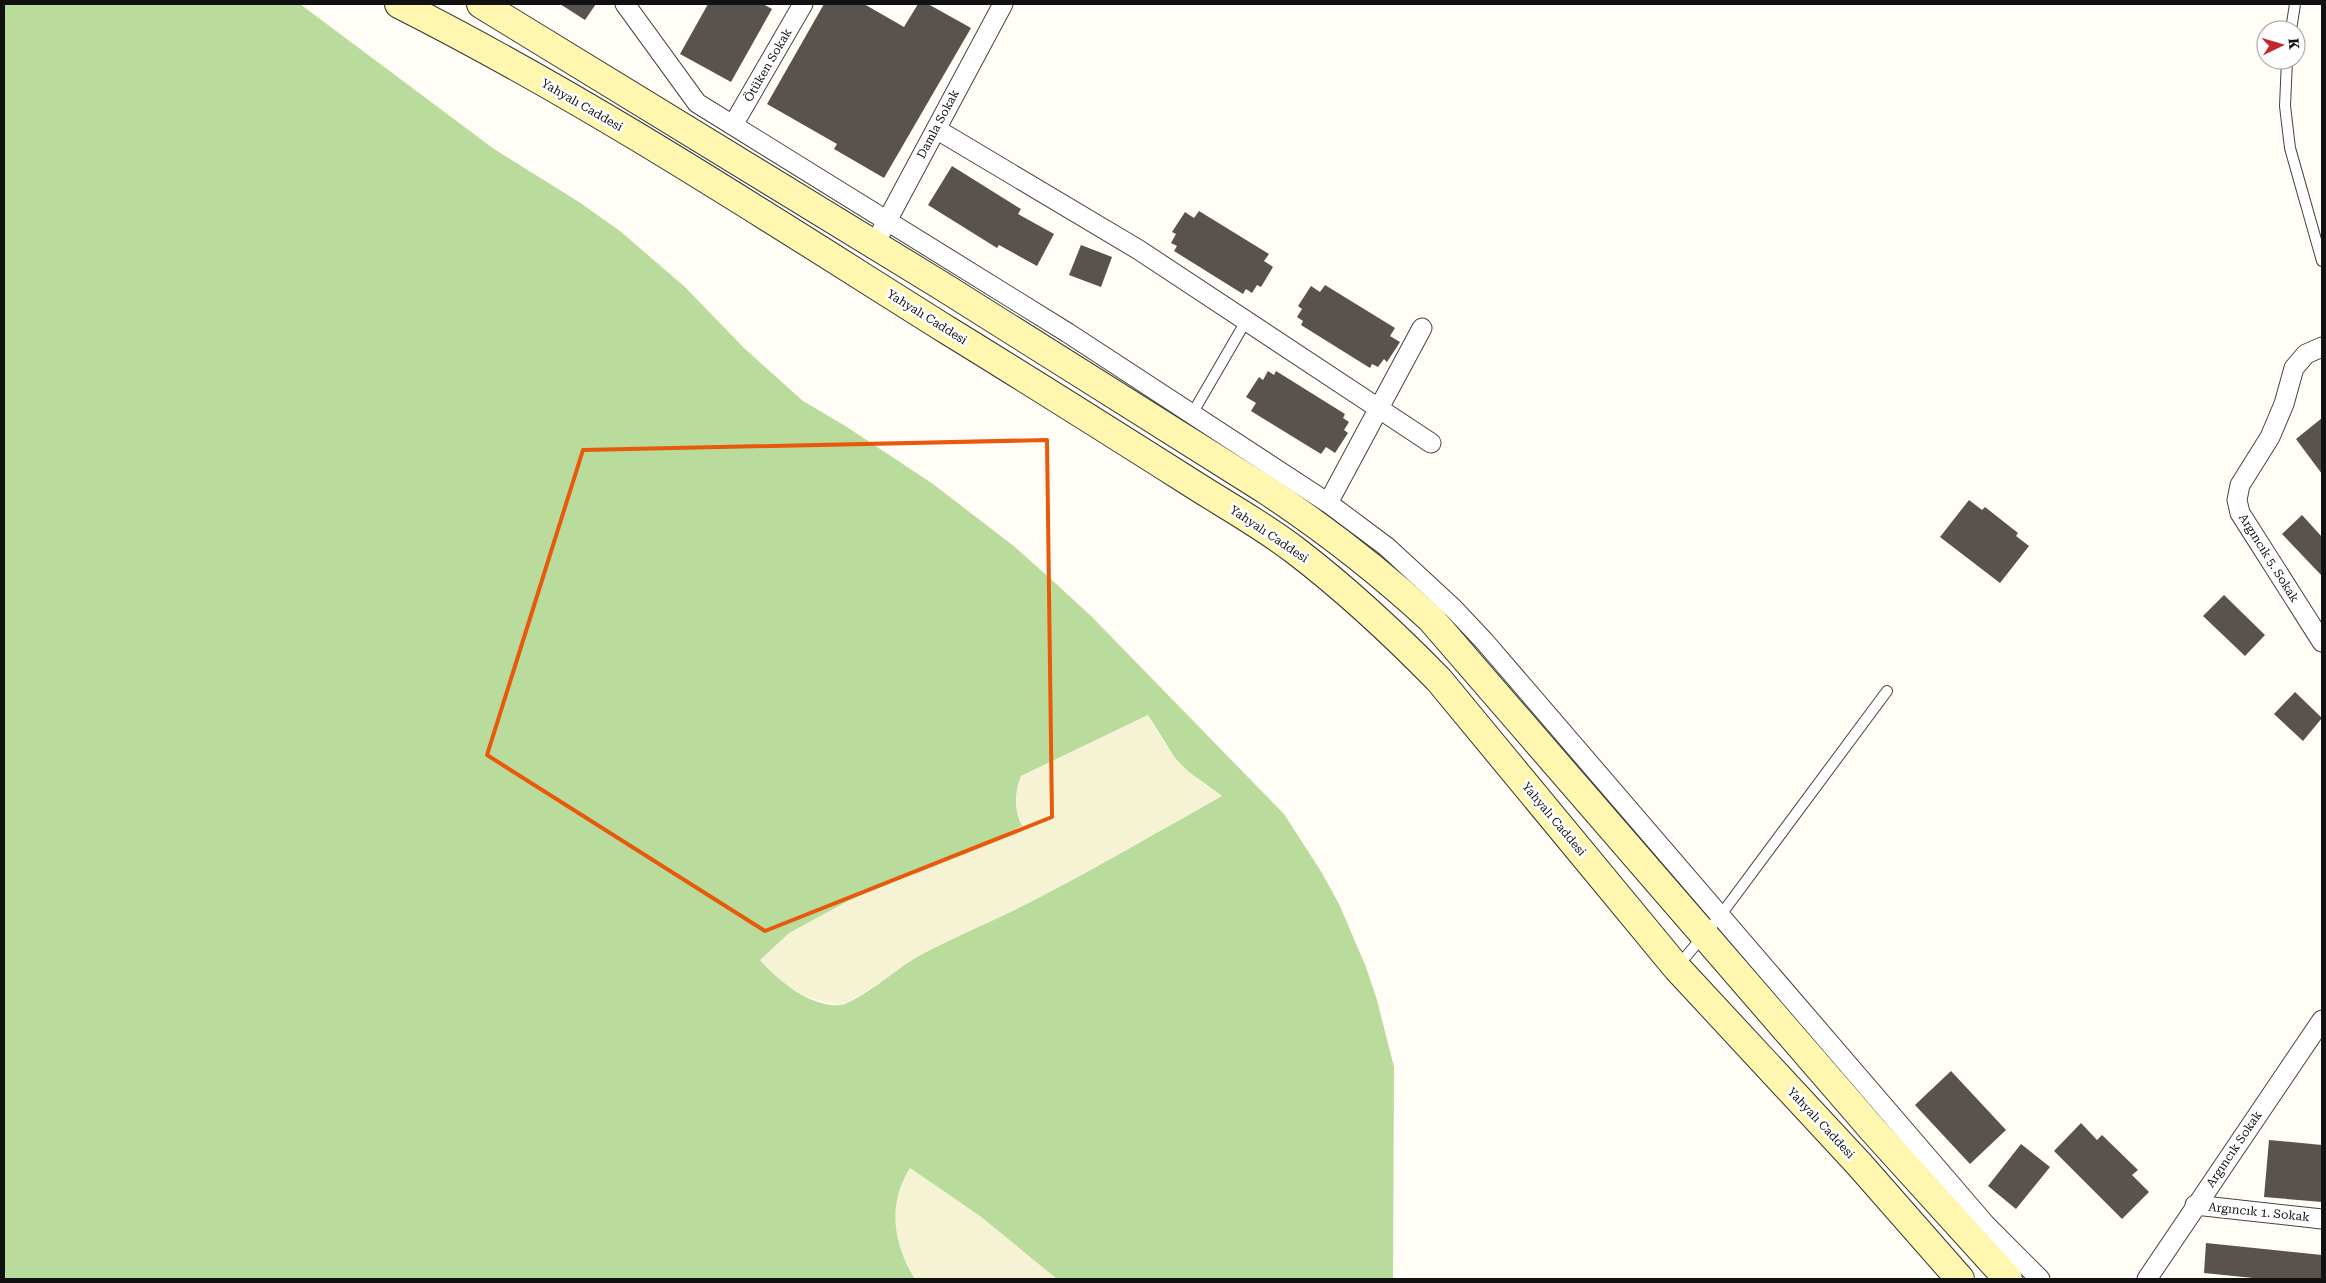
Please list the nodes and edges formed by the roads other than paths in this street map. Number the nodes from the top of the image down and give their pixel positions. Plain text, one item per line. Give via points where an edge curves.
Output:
1 (399, 4) edge
2 (481, 4) edge
3 (624, 4) edge
4 (803, 4) edge
5 (1002, 4) edge
6 (2295, 4) edge
7 (2293, 20) edge
8 (2287, 70) edge
9 (733, 125) junction
10 (936, 129) junction
11 (880, 232) junction
12 (2322, 261) edge
13 (1246, 321) junction
14 (1422, 328) dead end
15 (2322, 347) edge
16 (1379, 409) junction
17 (1192, 414) junction
18 (1431, 443) dead end
19 (1328, 503) junction
20 (2319, 630) edge
21 (1887, 691) dead end
22 (1712, 926) junction
23 (1677, 968) junction
24 (2322, 1020) edge
25 (2196, 1205) junction
26 (2322, 1220) edge
27 (1960, 1279) edge
28 (2008, 1279) edge
29 (2040, 1279) edge
30 (2146, 1279) edge

1 - 23 main road, Yahyalı Caddesi via 473,41 652,147 1292,548 1366,608 1440,680
2 - 11 main road
3 - 9 street via 697,103
4 - 9 street, Ötüken Sokak
5 - 10 street, Damla Sokak
6 - 7 lane
8 - 12 lane via 2285,106 2290,148
9 - 11 street
10 - 11 street, Damla Sokak
10 - 13 street via 1138,250
11 - 17 street via 1068,333
11 - 22 main road via 1266,490 1368,563 1430,619
13 - 16 street
13 - 17 lane
14 - 16 street
15 - 20 street, Argıncık 5. Sokak via 2306,354 2294,368 2278,420 2240,485 2237,500 2240,513
16 - 18 street
16 - 19 street
17 - 19 street
19 - 22 street via 1387,547 1453,608 1516,677
21 - 22 lane
22 - 23 lane
22 - 28 main road via 1873,1130
22 - 29 street via 1986,1225
23 - 27 main road, Yahyalı Caddesi via 1859,1164
24 - 25 street, Argıncık Sokak
25 - 26 street, Argıncık 1. Sokak
25 - 30 street, Argıncık Sokak

